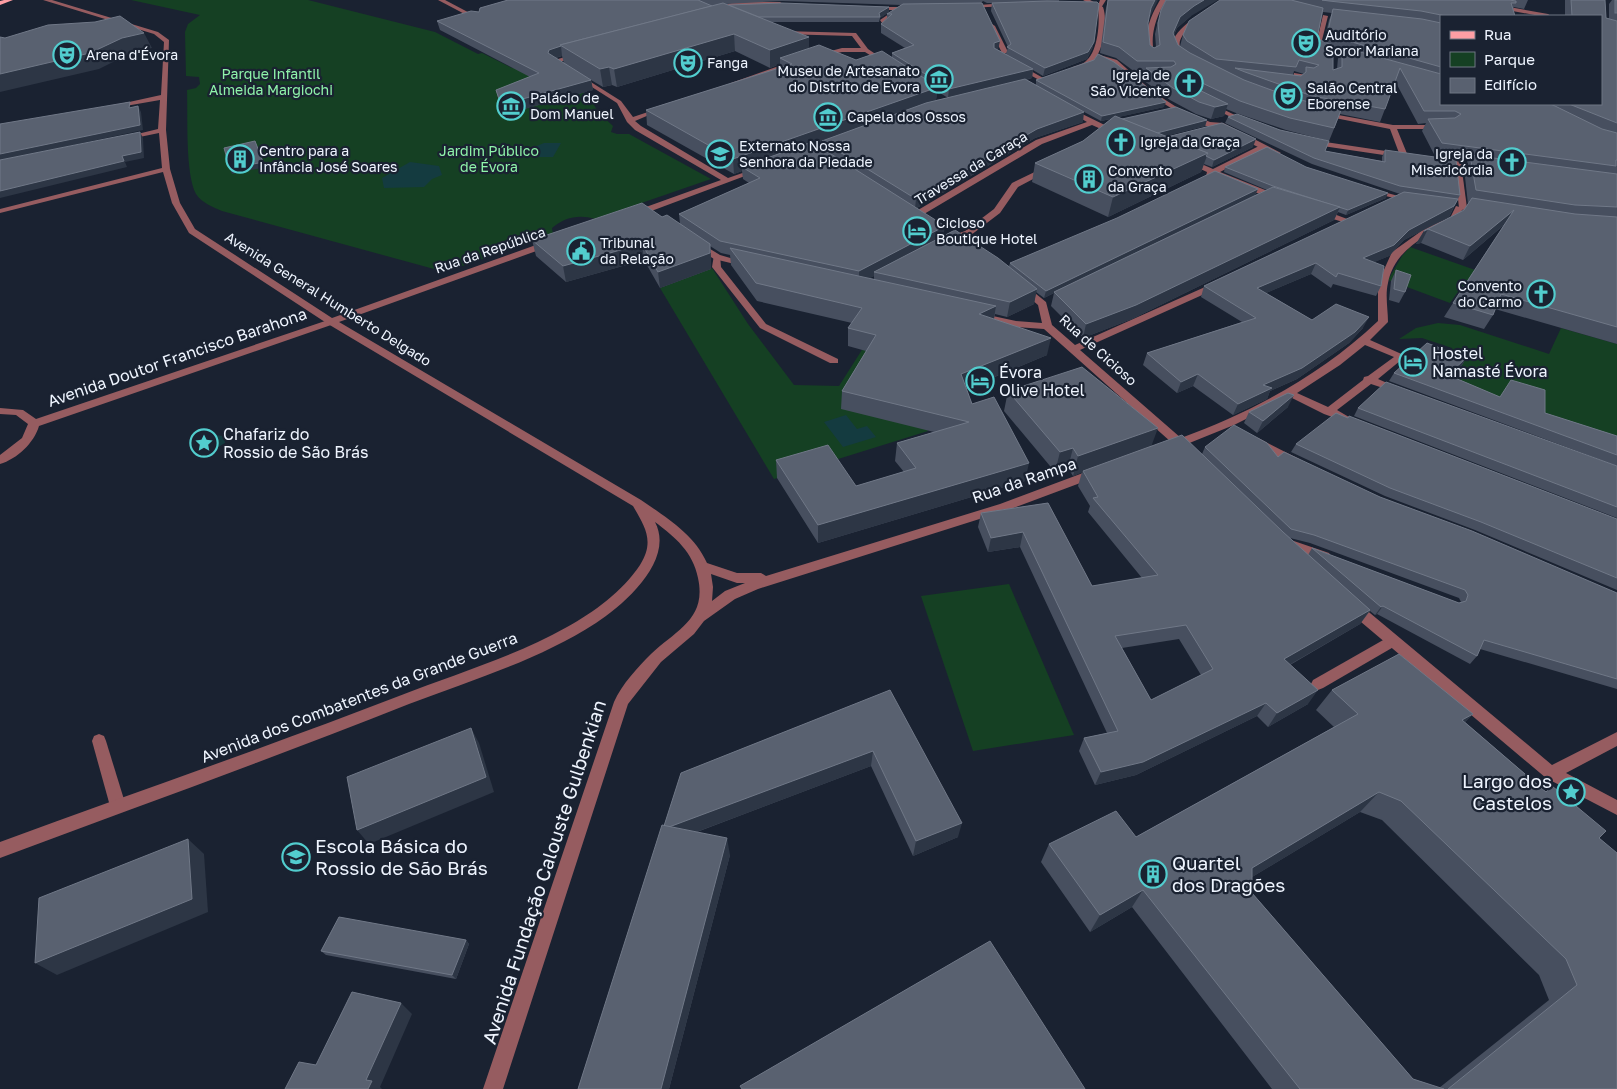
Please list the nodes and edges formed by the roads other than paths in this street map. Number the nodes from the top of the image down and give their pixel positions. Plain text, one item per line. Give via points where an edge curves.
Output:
1 (10, 0) edge
2 (46, 0) edge
3 (441, 0) edge
4 (1103, 0) edge
5 (1163, 0) edge
6 (1226, 0) edge
7 (737, 2) edge
8 (914, 2) edge
9 (0, 3) edge
10 (1084, 3) edge
11 (785, 4) edge
12 (702, 5) edge
13 (1010, 5) edge
14 (1493, 6) edge
15 (861, 7) edge
16 (962, 7) edge
17 (710, 8) junction
18 (1101, 8) junction
19 (901, 9) junction
20 (912, 9) junction
21 (920, 9) edge
22 (986, 12) junction
23 (1522, 14) edge
24 (723, 15) edge
25 (1535, 15) edge
26 (1334, 16) edge
27 (478, 19) edge
28 (882, 22) edge
29 (773, 31) edge
30 (866, 50) junction
31 (585, 53) edge
32 (1095, 54) junction
33 (1333, 54) junction
34 (815, 56) edge
35 (1152, 56) edge
36 (806, 59) edge
37 (1190, 61) edge
38 (1360, 61) edge
39 (1333, 62) edge
40 (889, 65) edge
41 (1067, 72) edge
42 (1133, 76) junction
43 (1142, 76) edge
44 (1310, 76) edge
45 (1052, 77) edge
46 (1043, 80) junction
47 (1279, 81) edge
48 (1034, 82) edge
49 (722, 87) edge
50 (163, 98) junction
51 (1200, 100) edge
52 (669, 105) edge
53 (1061, 105) edge
54 (106, 108) edge
55 (1176, 109) junction
56 (1167, 111) edge
57 (1315, 112) edge
58 (1235, 117) junction
59 (630, 120) junction
60 (1244, 120) edge
61 (1114, 123) edge
62 (1096, 124) junction
63 (1206, 127) junction
64 (1392, 127) junction
65 (1449, 127) edge
66 (162, 130) junction
67 (1109, 130) junction
68 (1121, 134) edge
69 (1102, 135) edge
70 (1300, 138) edge
71 (114, 140) edge
72 (1264, 147) junction
73 (1282, 155) edge
74 (1404, 156) junction
75 (1413, 157) edge
76 (1181, 158) edge
77 (1430, 159) edge
78 (1457, 163) junction
79 (1058, 164) edge
80 (766, 167) edge
81 (1488, 167) edge
82 (166, 169) junction
83 (1214, 172) junction
84 (1197, 180) edge
85 (728, 181) junction
86 (1364, 187) edge
87 (1284, 200) edge
88 (1381, 205) edge
89 (1457, 207) junction
90 (1311, 209) edge
91 (1473, 210) edge
92 (0, 211) edge
93 (916, 215) edge
94 (627, 217) edge
95 (1331, 228) edge
96 (685, 236) edge
97 (562, 239) edge
98 (967, 246) edge
99 (717, 257) junction
100 (755, 266) edge
101 (1014, 280) edge
102 (1228, 280) edge
103 (967, 313) edge
104 (331, 322) junction
105 (1047, 326) junction
106 (1365, 341) junction
107 (1074, 349) junction
108 (834, 361) dead end
109 (1368, 379) junction
110 (1405, 393) edge
111 (1290, 394) junction
112 (0, 411) edge
113 (1328, 412) junction
114 (34, 424) junction
115 (1228, 425) junction
116 (1364, 426) edge
117 (1179, 442) junction
118 (1161, 449) edge
119 (1193, 456) edge
120 (0, 460) edge
121 (1304, 466) edge
122 (1106, 470) edge
123 (637, 503) junction
124 (1301, 561) edge
125 (1342, 562) edge
126 (791, 572) junction
127 (705, 573) junction
128 (1343, 598) edge
129 (699, 618) junction
130 (1392, 641) junction
131 (1318, 684) dead end
132 (1617, 739) edge
133 (100, 741) dead end
134 (1551, 773) junction
135 (118, 806) junction
136 (1617, 808) edge
137 (0, 850) edge
138 (493, 1089) edge

1 - 9 main road
2 - 50 street, Avenida General Humberto Delgado via 156,33 167,41
3 - 27 street
4 - 18 street
5 - 35 street via 1154,16 1149,50
6 - 37 street via 1181,32 1176,51
7 - 11 street
7 - 17 street
8 - 20 street
10 - 18 street
12 - 17 street
13 - 22 street
14 - 23 street
15 - 19 street
16 - 22 street
17 - 24 street
18 - 32 street
19 - 20 street
19 - 28 street
20 - 21 street
22 - 46 street via 1008,51 996,54
23 - 25 street
26 - 33 street via 1322,15 1317,49
29 - 30 street via 850,34 857,36
30 - 34 street via 842,50
30 - 40 street
31 - 59 street via 554,61 619,102 627,110
32 - 41 street via 1090,62
32 - 42 street via 1115,61
33 - 38 street
33 - 39 street
36 - 49 street
42 - 43 street
42 - 55 street via 1151,93
44 - 47 street via 1296,74 1297,84
45 - 46 street
46 - 48 street
50 - 54 street
50 - 66 street, Avenida General Humberto Delgado
51 - 58 street
52 - 59 street
53 - 62 street
55 - 56 street
55 - 63 street
57 - 64 street
58 - 60 street
58 - 63 street
59 - 85 street via 638,128
61 - 62 street
62 - 67 street
62 - 93 street, Travessa da Caraça via 1039,142
63 - 72 street via 1220,125
64 - 65 street
64 - 74 street
66 - 71 street
66 - 82 street, Avenida General Humberto Delgado
67 - 68 street
67 - 69 street
70 - 74 street via 1342,148
72 - 73 street
72 - 83 street
74 - 75 street
76 - 83 street
77 - 78 street
78 - 81 street
78 - 89 street
79 - 98 street via 1015,185 997,211 968,233 949,238
80 - 85 street
82 - 92 street
82 - 104 street, Avenida General Humberto Delgado via 176,203 192,231
83 - 84 street
83 - 87 street via 1262,197
85 - 94 street via 651,212
86 - 88 street via 1401,198
89 - 91 street
89 - 106 street via 1453,220 1430,229 1395,254 1383,283 1383,322
90 - 95 street via 1350,218
96 - 99 street
97 - 104 street, Rua da República
99 - 100 street
99 - 108 street via 716,267 762,326
101 - 105 street, Rua de Cicioso via 1046,302
102 - 107 street via 1136,324
103 - 105 street via 1016,324
104 - 114 street, Avenida Doutor Francisco Barahona
104 - 123 street, Avenida General Humberto Delgado
105 - 107 street, Rua de Cicioso
106 - 109 street via 1401,356
106 - 111 street
107 - 117 street, Rua de Cicioso
109 - 110 street
109 - 113 street
111 - 113 street
111 - 115 street
112 - 114 street, Avenida Doutor Francisco Barahona via 20,412 29,416
113 - 116 street
114 - 120 street, Avenida Doutor Francisco Barahona via 25,442
115 - 117 street
115 - 121 street
117 - 118 street
117 - 119 street, Rua de Cicioso
122 - 126 street, Rua da Rampa via 1004,507
123 - 127 street, Avenida General Humberto Delgado via 694,548
123 - 135 street, Avenida dos Combatentes da Grande Guerra via 652,528 651,555 627,590 613,603 555,640 397,703
124 - 125 street via 1276,539
126 - 127 street, Rua da Rampa via 749,579
126 - 129 street, Rua da Rampa via 730,595
127 - 129 street, Avenida Fundação Calouste Gulbenkian via 706,598
128 - 130 street
129 - 138 street, Avenida Fundação Calouste Gulbenkian via 657,657 621,702
130 - 131 street
130 - 134 street
132 - 134 street
133 - 135 street
134 - 136 street
135 - 137 street, Avenida dos Combatentes da Grande Guerra

